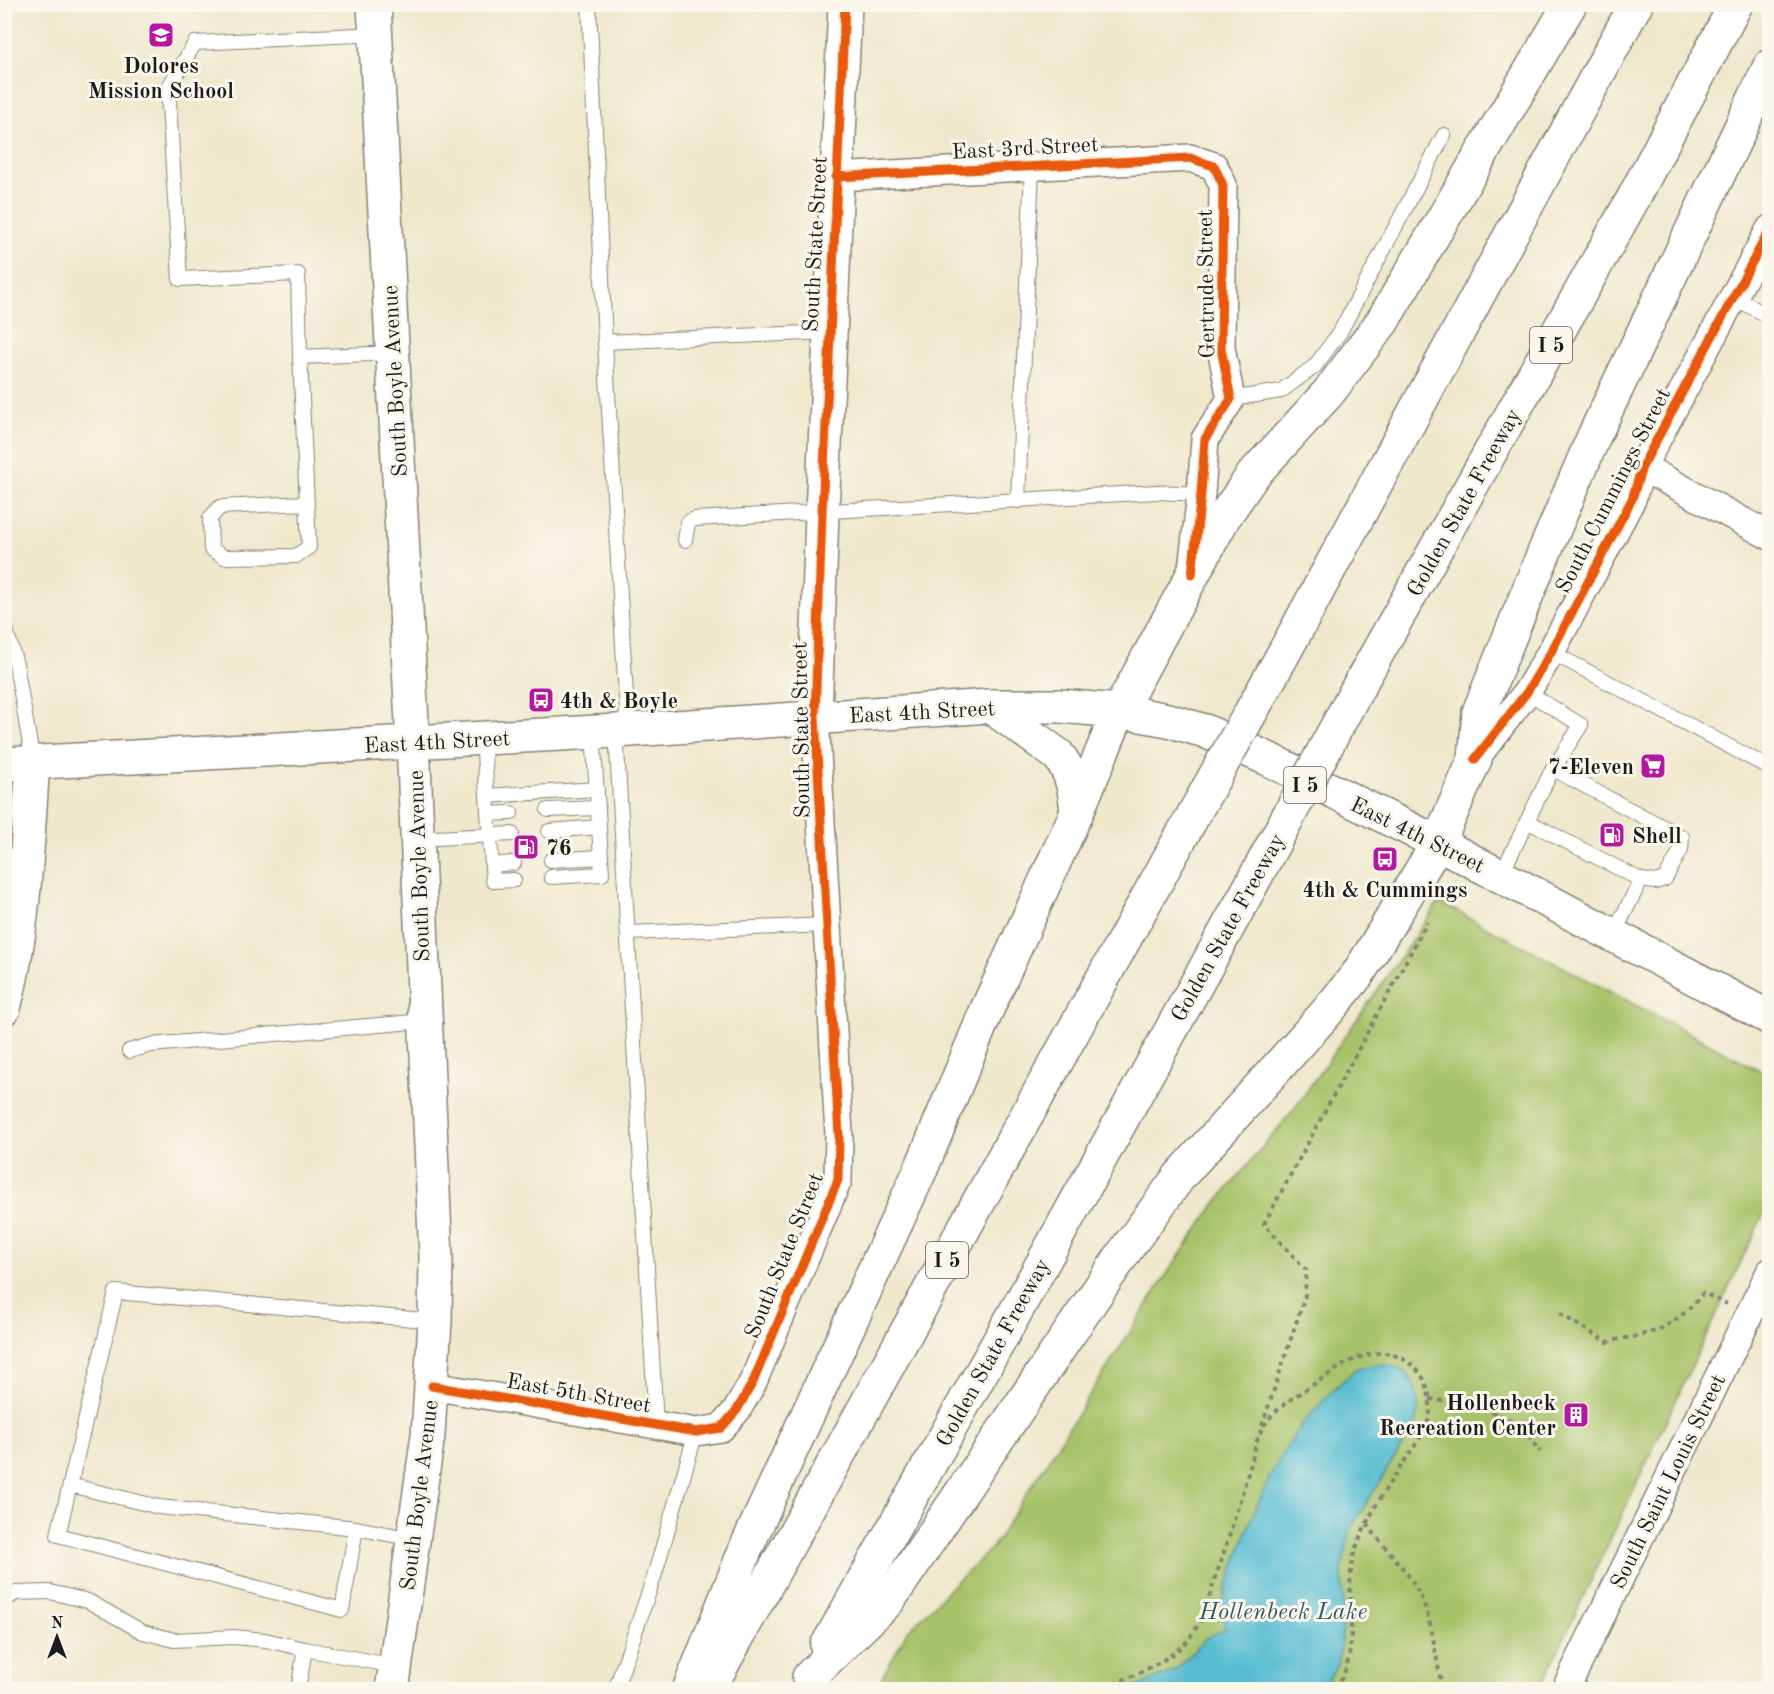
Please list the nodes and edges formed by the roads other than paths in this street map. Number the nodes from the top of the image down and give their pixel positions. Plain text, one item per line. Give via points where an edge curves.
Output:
1 (589, 4) edge
2 (845, 4) edge
3 (1570, 4) edge
4 (1636, 4) edge
5 (1736, 4) edge
6 (375, 19) edge
7 (1770, 66) edge
8 (1444, 135) dead end
9 (1032, 166) junction
10 (1214, 166) joint
11 (836, 177) junction
12 (1770, 228) edge
13 (1733, 297) junction
14 (1770, 317) edge
15 (829, 332) junction
16 (605, 342) junction
17 (393, 353) junction
18 (300, 357) junction
19 (1231, 399) junction
20 (1642, 467) junction
21 (1201, 494) junction
22 (1018, 501) junction
23 (306, 503) junction
24 (822, 513) junction
25 (1770, 536) edge
26 (685, 540) dead end
27 (1192, 575) junction
28 (4, 623) edge
29 (1551, 652) junction
30 (1527, 692) junction
31 (990, 706) junction
32 (1119, 711) junction
33 (815, 717) junction
34 (612, 731) junction
35 (483, 739) junction
36 (413, 742) junction
37 (1475, 759) junction
38 (19, 764) edge
39 (1770, 768) edge
40 (1553, 769) junction
41 (597, 789) junction
42 (487, 796) junction
43 (598, 808) junction
44 (548, 810) dead end
45 (1077, 812) junction
46 (511, 813) dead end
47 (488, 814) junction
48 (1527, 820) junction
49 (599, 827) junction
50 (549, 831) dead end
51 (512, 834) dead end
52 (490, 835) junction
53 (417, 839) junction
54 (1438, 843) junction
55 (601, 857) junction
56 (551, 860) dead end
57 (514, 863) dead end
58 (492, 865) junction
59 (1501, 875) junction
60 (551, 877) dead end
61 (514, 880) dead end
62 (1641, 880) junction
63 (827, 925) junction
64 (628, 933) junction
65 (1613, 935) junction
66 (4, 1008) edge
67 (1770, 1018) edge
68 (425, 1021) junction
69 (129, 1052) dead end
70 (1770, 1272) edge
71 (435, 1321) junction
72 (432, 1386) junction
73 (656, 1425) junction
74 (708, 1430) junction
75 (70, 1485) junction
76 (356, 1528) junction
77 (414, 1540) junction
78 (4, 1600) edge
79 (305, 1649) junction
80 (394, 1678) edge
81 (618, 1682) dead end
82 (806, 1683) edge
83 (298, 1689) edge
84 (689, 1689) edge
85 (708, 1689) edge
86 (1565, 1689) edge

1 - 16 lane
2 - 11 main road, South State Street
3 - 27 main road via 1382,322 1329,392 1253,475
4 - 85 main road, I 5, bridge via 1285,651
5 - 82 main road, Golden State Freeway / I 5, bridge via 1633,199
6 - 17 main road, South Boyle Avenue
6 - 18 lane via 195,43 168,88 180,279 298,273
7 - 37 main road via 1594,436 1541,560 1479,712
8 - 19 lane via 1340,332 1315,366 1281,391
9 - 10 street, East 3rd Street via 1190,158
9 - 11 street, East 3rd Street
9 - 22 lane
10 - 19 street, Gertrude Street via 1223,185 1221,348
11 - 15 main road, South State Street
12 - 13 street, South Cummings Street
13 - 14 lane
13 - 20 street, South Cummings Street
15 - 16 lane
15 - 24 main road, South State Street
16 - 34 lane
17 - 18 lane
17 - 36 main road, South Boyle Avenue
18 - 23 lane
19 - 21 street via 1205,439
20 - 25 street
20 - 29 street, South Cummings Street via 1632,499
21 - 22 lane via 1156,492
21 - 27 street
22 - 24 lane
23 - 23 lane via 309,547 296,556 224,557 211,549 210,518 220,507
24 - 26 lane via 695,519 688,522
24 - 33 main road, South State Street
27 - 32 main road
28 - 38 lane via 16,664
29 - 30 street, South Cummings Street
29 - 39 lane
30 - 37 street, South Cummings Street
30 - 40 lane via 1581,725
31 - 32 main road, East 4th Street
31 - 33 main road, East 4th Street
31 - 45 main road via 1058,755 1074,785
32 - 45 main road
32 - 54 main road, East 4th Street via 1205,731
33 - 34 main road, East 4th Street
33 - 63 street, South State Street
34 - 35 main road, East 4th Street
34 - 41 lane
34 - 64 lane
35 - 36 main road, East 4th Street
35 - 42 lane
36 - 38 main road, East 4th Street
36 - 53 main road, South Boyle Avenue
37 - 54 main road, South Cummings Street
38 - 66 main road via 22,900 13,976
40 - 48 lane
40 - 62 lane via 1682,837 1681,850 1665,879
41 - 42 lane
41 - 43 lane
42 - 47 lane
43 - 44 lane
43 - 49 lane
45 - 84 main road via 988,1006 921,1168 746,1548
46 - 47 lane
47 - 52 lane
48 - 59 lane
48 - 62 lane
49 - 50 lane
49 - 55 lane
51 - 52 lane
52 - 53 lane
52 - 58 lane
53 - 68 main road, South Boyle Avenue
54 - 59 main road, East 4th Street
54 - 82 main road, South Cummings Street via 1358,974 1179,1177 1125,1251 888,1601
55 - 56 lane
55 - 60 lane via 602,874
57 - 58 lane
58 - 61 lane via 493,881
59 - 65 main road, East 4th Street
62 - 65 lane
63 - 64 lane
63 - 74 street, South State Street via 838,1180 753,1382 737,1410
64 - 73 lane
65 - 67 main road, East 4th Street
68 - 69 lane via 151,1045
68 - 71 main road, South Boyle Avenue via 435,1217
70 - 86 street, South Saint Louis Street
71 - 72 main road, South Boyle Avenue
71 - 75 lane via 116,1292
72 - 73 street, East 5th Street
72 - 77 main road, South Boyle Avenue
73 - 74 street, East 5th Street
74 - 81 lane
75 - 76 lane via 159,1507
75 - 76 lane via 58,1535 342,1610
76 - 77 lane
77 - 80 main road, South Boyle Avenue
78 - 79 lane via 16,1593 50,1592 88,1600 143,1632 174,1640 234,1637
79 - 80 lane
79 - 83 lane

